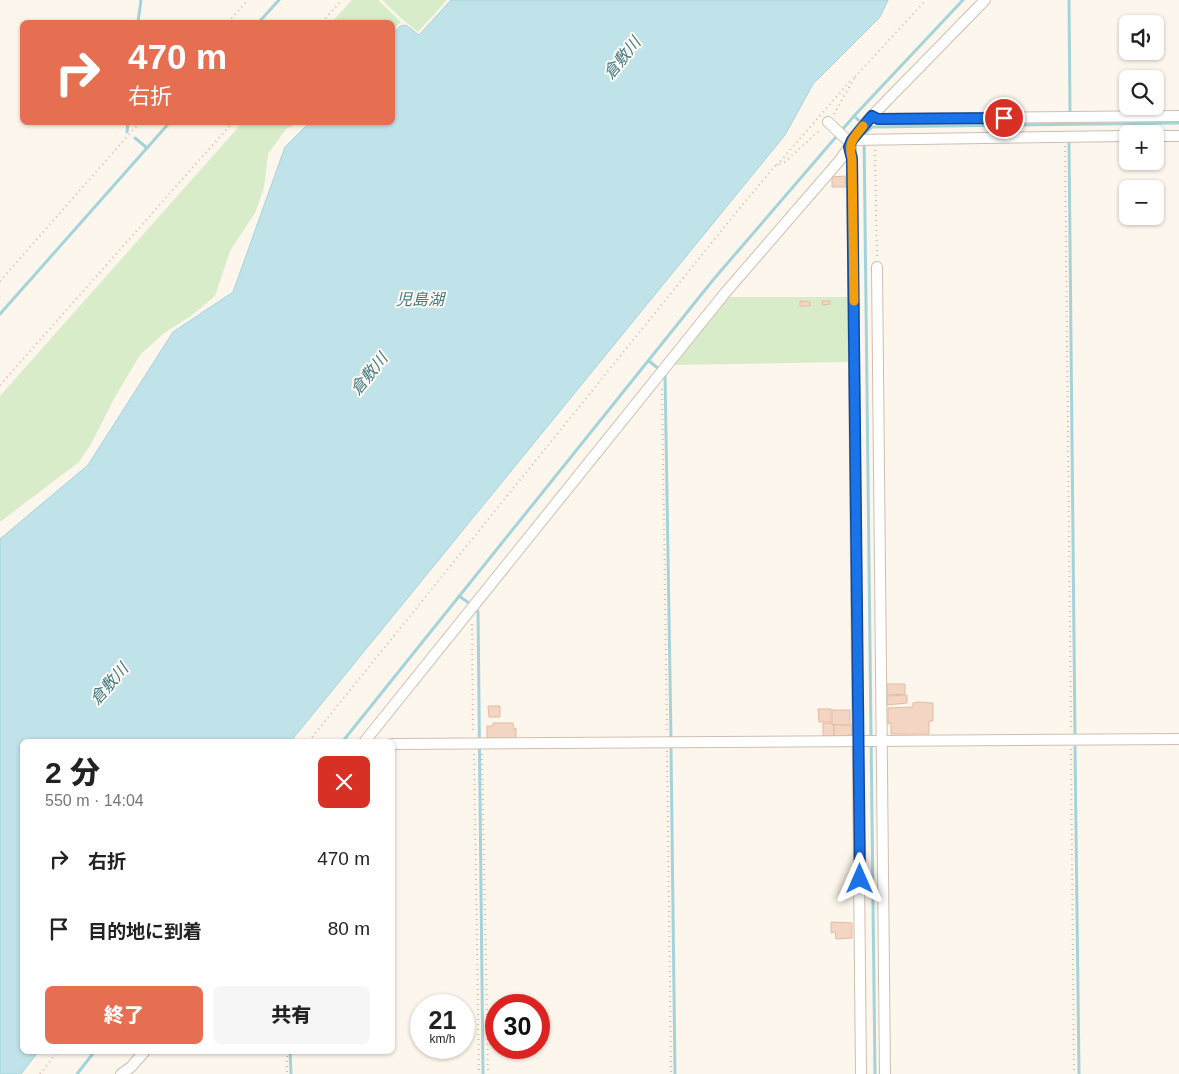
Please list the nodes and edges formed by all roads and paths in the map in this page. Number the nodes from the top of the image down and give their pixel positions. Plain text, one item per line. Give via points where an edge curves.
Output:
1 (248, 0) edge
2 (342, 0) edge
3 (926, 0) edge
4 (985, 0) edge
5 (230, 20) edge
6 (324, 20) edge
7 (855, 77) junction
8 (1179, 116) edge
9 (867, 122) junction
10 (831, 124) junction
11 (137, 125) edge
12 (230, 125) edge
13 (1119, 136) edge
14 (1164, 136) edge
15 (1179, 136) edge
16 (1065, 137) junction
17 (858, 141) junction
18 (775, 166) junction
19 (877, 267) joint
20 (0, 281) edge
21 (658, 376) junction
22 (0, 385) edge
23 (470, 610) junction
24 (311, 739) edge
25 (367, 739) edge
26 (1179, 739) edge
27 (1071, 740) junction
28 (871, 742) junction
29 (667, 743) junction
30 (395, 744) edge
31 (478, 744) junction
32 (56, 1054) edge
33 (143, 1054) edge
34 (286, 1054) edge
35 (40, 1074) edge
36 (121, 1074) edge
37 (287, 1074) edge
38 (479, 1074) edge
39 (488, 1074) edge
40 (671, 1074) edge
41 (862, 1074) edge
42 (885, 1074) edge
43 (1074, 1074) edge

1 - 5 path
2 - 6 path
3 - 7 path
4 - 9 street
7 - 10 path
7 - 18 path
8 - 9 street via 878,119
9 - 17 street
10 - 17 street
10 - 18 path via 785,162
11 - 20 path
12 - 22 path
13 - 16 street
14 - 15 street
16 - 17 street
16 - 27 path
17 - 19 path
17 - 21 street via 725,293
17 - 28 street via 852,159
18 - 24 path
19 - 28 street
21 - 23 street
21 - 29 path via 662,392
23 - 25 street
23 - 31 path
26 - 27 street
27 - 28 street
27 - 43 path
28 - 29 street
28 - 41 street
28 - 42 street
29 - 31 street
29 - 40 path
30 - 31 street
31 - 38 path
31 - 39 path
32 - 35 path
33 - 36 street
34 - 37 path

